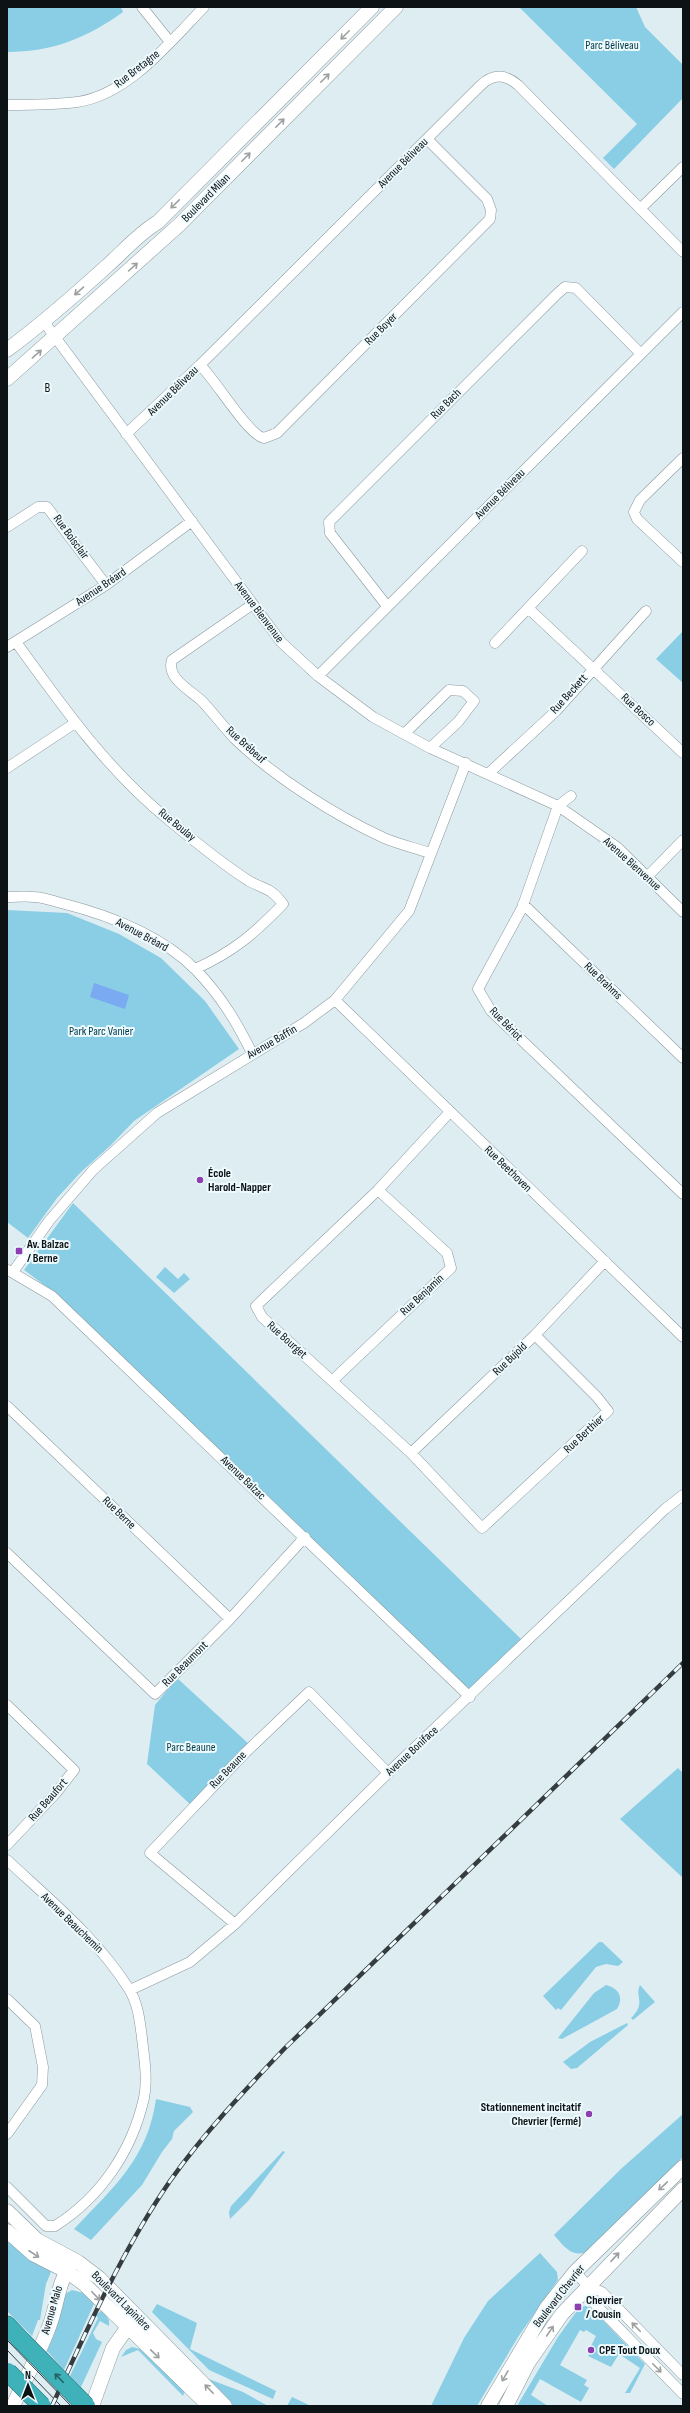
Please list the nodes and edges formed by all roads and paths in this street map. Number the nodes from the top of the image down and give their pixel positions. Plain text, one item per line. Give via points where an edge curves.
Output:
1 (142, 7) edge
2 (204, 7) edge
3 (372, 7) edge
4 (396, 7) edge
5 (170, 42) junction
6 (7, 105) edge
7 (427, 139) junction
8 (683, 167) edge
9 (640, 209) junction
10 (683, 252) edge
11 (683, 312) edge
12 (44, 322) junction
13 (56, 338) junction
14 (7, 350) edge
15 (641, 354) junction
16 (200, 365) junction
17 (7, 379) edge
18 (126, 434) junction
19 (683, 458) edge
20 (192, 521) junction
21 (7, 527) edge
22 (582, 550) dead end
23 (683, 562) edge
24 (106, 586) junction
25 (253, 604) junction
26 (387, 606) junction
27 (528, 608) junction
28 (646, 611) dead end
29 (495, 643) dead end
30 (11, 645) edge
31 (593, 668) junction
32 (318, 676) junction
33 (75, 723) junction
34 (404, 734) junction
35 (430, 748) junction
36 (683, 753) edge
37 (466, 763) junction
38 (7, 768) edge
39 (489, 774) junction
40 (571, 796) dead end
41 (558, 806) junction
42 (683, 840) edge
43 (430, 853) junction
44 (647, 877) junction
45 (7, 897) edge
46 (523, 904) junction
47 (683, 912) edge
48 (195, 969) junction
49 (335, 1000) junction
50 (252, 1053) junction
51 (683, 1058) edge
52 (450, 1113) junction
53 (378, 1190) junction
54 (683, 1194) edge
55 (605, 1261) junction
56 (10, 1271) edge
57 (535, 1335) junction
58 (683, 1337) edge
59 (332, 1381) junction
60 (7, 1406) edge
61 (411, 1453) junction
62 (683, 1495) edge
63 (482, 1528) joint
64 (305, 1537) junction
65 (7, 1553) edge
66 (230, 1619) junction
67 (470, 1697) junction
68 (7, 1705) edge
69 (388, 1773) junction
70 (7, 1845) edge
71 (7, 1860) edge
72 (235, 1924) junction
73 (130, 1990) junction
74 (7, 1999) edge
75 (7, 2134) edge
76 (683, 2167) edge
77 (7, 2187) edge
78 (683, 2189) edge
79 (7, 2211) edge
80 (7, 2231) edge
81 (70, 2265) junction
82 (575, 2272) junction
83 (588, 2286) junction
84 (136, 2316) junction
85 (7, 2325) edge
86 (127, 2327) junction
87 (8, 2371) edge
88 (683, 2375) edge
89 (683, 2394) edge
90 (12, 2406) edge
91 (42, 2406) edge
92 (86, 2406) edge
93 (92, 2406) edge
94 (208, 2406) edge
95 (225, 2406) edge
96 (488, 2406) edge
97 (506, 2406) edge

1 - 5 street
2 - 5 street, Rue Bretagne
3 -> 12 main road, Boulevard Milan via 158,222 142,231
13 -> 4 main road, Boulevard Milan via 179,225
5 - 6 street, Rue Bretagne via 122,85 101,95 78,102
7 - 9 street, Avenue Béliveau via 483,83 493,77 504,76 518,85
7 - 16 street, Avenue Béliveau
7 - 16 street, Rue Boyer via 487,199 491,210 490,219 277,433 264,438 253,433
8 - 9 street
9 - 10 street, Avenue Béliveau
11 - 15 street, Avenue Béliveau
12 - 13 street, Avenue Bienvenue
12 - 14 main road, Boulevard Milan
17 -> 13 main road, Boulevard Milan
13 - 18 street, Avenue Bienvenue
15 - 26 street, Avenue Béliveau
15 - 26 street, Rue Bach via 576,288 565,287 556,294 330,522 330,533
16 - 18 street, Avenue Béliveau
18 - 20 street, Avenue Bienvenue
19 - 23 street via 640,500 634,512 637,519
20 - 24 street, Avenue Bréard
20 - 25 street, Avenue Bienvenue
21 - 24 street, Rue Boisclair via 38,507 48,507
22 - 27 street
24 - 30 street, Avenue Bréard
25 - 32 street, Avenue Bienvenue via 282,642
25 - 43 street, Rue Brébeuf via 172,660 170,667 173,676 201,700 235,738 281,776 319,802 384,838
26 - 32 street, Avenue Béliveau
27 - 29 street
27 - 31 street, Rue Bosco
28 - 31 street, Rue Beckett
30 - 33 street, Rue Boulay
31 - 36 street, Rue Bosco
31 - 39 street, Rue Beckett via 556,711
32 - 34 street, Avenue Bienvenue via 373,717
33 - 38 street
33 - 48 street, Rue Boulay via 135,790 169,820 249,881 274,892 283,904 259,929 224,956
34 - 35 street, Avenue Bienvenue
34 - 35 street via 449,690 463,691 474,700 458,722
35 - 37 street, Avenue Bienvenue
37 - 39 street, Avenue Bienvenue
37 - 43 street, Avenue Baffin
39 - 41 street, Avenue Bienvenue
40 - 41 street
41 - 44 street, Avenue Bienvenue via 617,847
41 - 46 street, Rue Bériot
42 - 44 street
43 - 49 street, Avenue Baffin via 409,911
44 - 47 street, Avenue Bienvenue
45 - 48 street, Avenue Bréard via 35,896 92,911 168,947
46 - 51 street, Rue Brahms
46 - 54 street, Rue Bériot via 478,989 491,1011
48 - 50 street, Avenue Bréard via 232,1014
49 - 50 street, Avenue Baffin via 304,1023
49 - 52 street, Rue Beethoven
50 - 56 street, Avenue Baffin via 157,1113 92,1170
52 - 53 street, Rue Bourget
52 - 55 street, Rue Beethoven
53 - 59 street, Rue Benjamin via 447,1253 451,1268
53 - 59 street, Rue Bourget via 256,1306 262,1317
55 - 57 street, Rue Bujold
55 - 58 street, Rue Beethoven
56 - 64 street, Avenue Balzac via 52,1296
57 - 61 street, Rue Bujold
57 - 63 street, Rue Berthier via 608,1411
59 - 61 street, Rue Bourget
60 - 66 street, Rue Berne
61 - 63 street, Rue Bourget
62 - 67 street, Avenue Boniface via 665,1509
64 - 66 street, Rue Beaumont
64 - 67 street, Avenue Balzac
65 - 66 street, Rue Beaumont via 155,1694
67 - 69 street, Avenue Boniface
68 - 70 street, Rue Beaufort via 74,1770 56,1794
69 - 72 street, Avenue Boniface
69 - 72 street, Rue Beaune via 309,1692 246,1752 150,1853
71 - 73 street, Avenue Beauchemin via 103,1951
72 - 73 street, Avenue Boniface via 190,1962
73 - 77 street, Avenue Beauchemin via 139,2016 145,2066 144,2098 128,2145 116,2168 101,2186 59,2224 52,2227 44,2224
74 - 75 street via 35,2026 43,2067 42,2085
76 -> 82 main road, Boulevard Chevrier
83 -> 78 main road, Boulevard Chevrier
79 - 81 main road, Boulevard Lapinière via 37,2240
80 -> 81 main road, Boulevard Lapinière via 33,2254
81 - 84 main road, Boulevard Lapinière via 99,2278
81 -> 86 main road, Boulevard Lapinière
81 - 90 main road, Avenue Malo via 58,2288 50,2326
82 - 83 street
82 -> 96 main road, Boulevard Chevrier via 547,2307
88 -> 83 street via 602,2292
83 -> 89 street via 594,2303
97 -> 83 main road, Boulevard Chevrier via 528,2363 562,2314
84 - 86 main road
95 -> 84 main road, Boulevard Lapinière
92 -> 85 highway, bridge
86 - 93 main road via 113,2348
86 -> 94 main road, Boulevard Lapinière
87 - 91 highway, bridge

